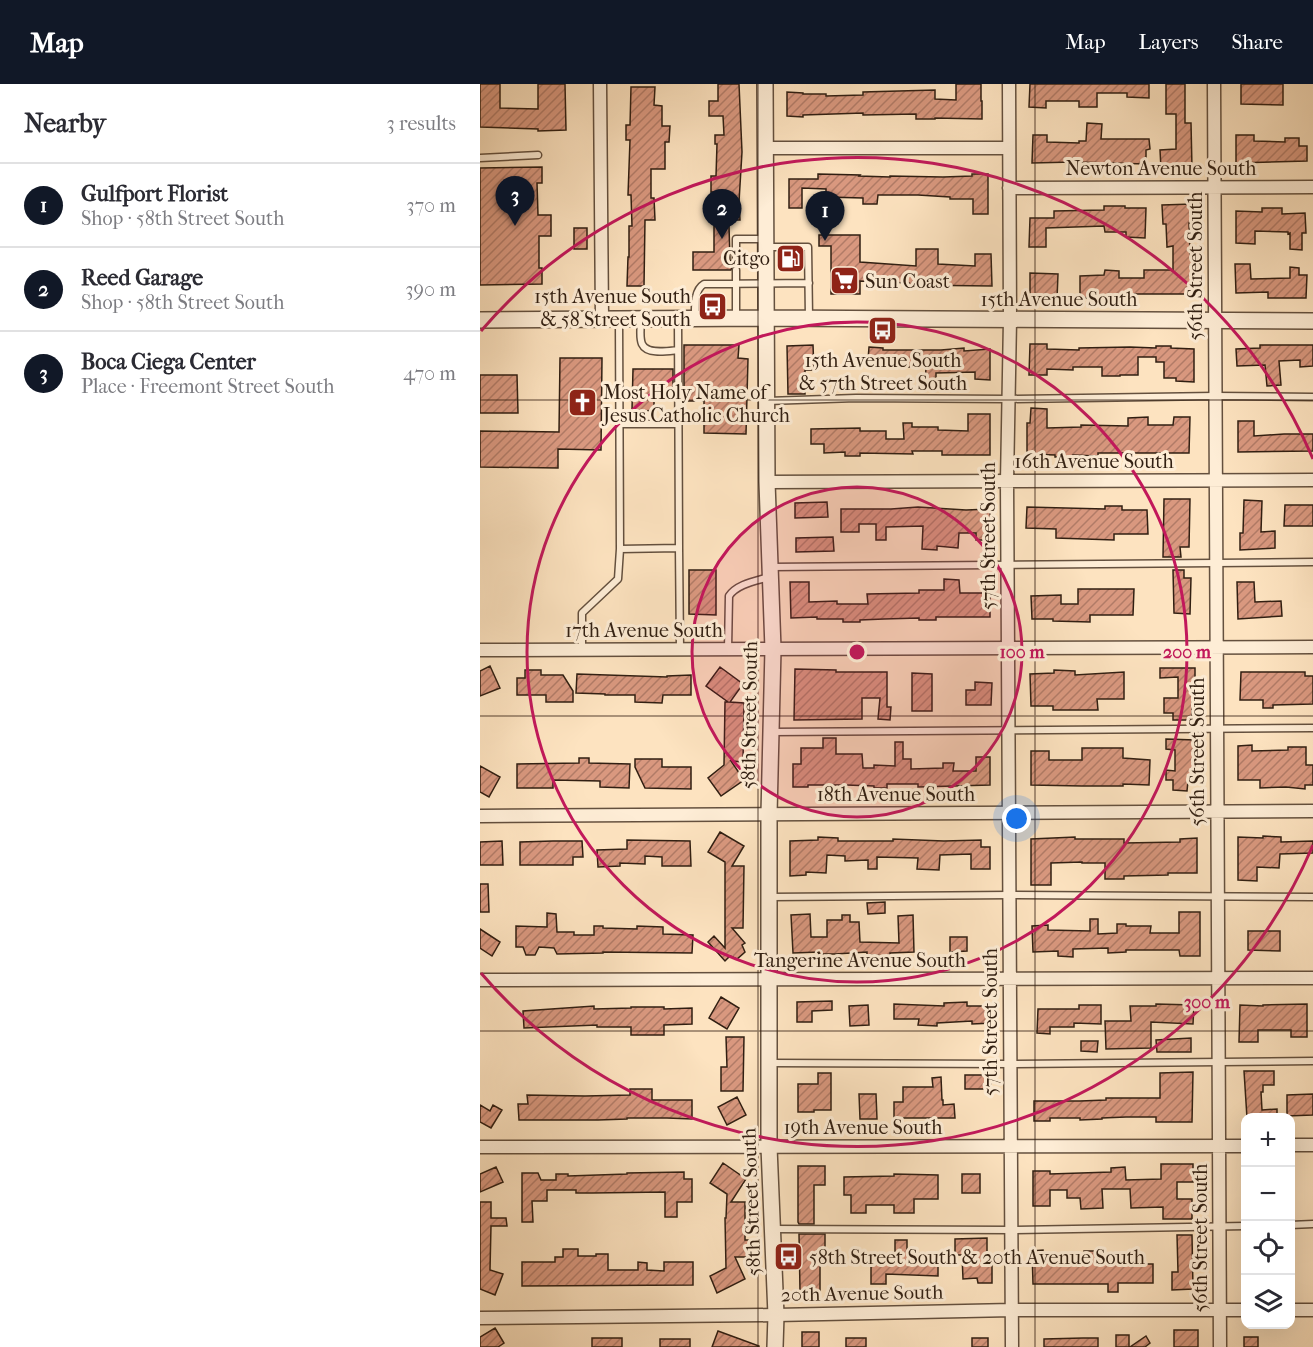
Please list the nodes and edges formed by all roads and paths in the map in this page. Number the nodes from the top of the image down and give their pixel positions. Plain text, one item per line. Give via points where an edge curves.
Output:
1 (600, 84) edge
2 (765, 84) edge
3 (1009, 84) edge
4 (1214, 84) edge
5 (766, 148) junction
6 (1009, 148) junction
7 (538, 155) dead end
8 (480, 158) edge
9 (1214, 187) junction
10 (1313, 187) edge
11 (1009, 188) junction
12 (766, 243) junction
13 (736, 260) dead end
14 (736, 270) dead end
15 (736, 284) junction
16 (766, 284) junction
17 (809, 284) junction
18 (694, 318) junction
19 (736, 318) junction
20 (766, 318) junction
21 (809, 318) junction
22 (602, 319) junction
23 (619, 319) junction
24 (641, 319) junction
25 (678, 319) junction
26 (1010, 320) junction
27 (480, 321) edge
28 (1215, 321) junction
29 (1313, 321) edge
30 (678, 350) junction
31 (1215, 396) junction
32 (1313, 397) edge
33 (1008, 399) junction
34 (767, 401) junction
35 (620, 424) junction
36 (678, 424) junction
37 (1216, 480) junction
38 (1313, 480) edge
39 (1007, 481) junction
40 (767, 482) junction
41 (679, 548) junction
42 (620, 549) junction
43 (1313, 562) edge
44 (1216, 563) junction
45 (1008, 566) junction
46 (770, 572) junction
47 (1313, 647) edge
48 (1008, 648) junction
49 (1216, 648) junction
50 (680, 649) junction
51 (728, 649) junction
52 (773, 649) junction
53 (582, 650) junction
54 (480, 651) edge
55 (1217, 729) junction
56 (1313, 729) edge
57 (1009, 730) junction
58 (771, 732) junction
59 (1313, 811) edge
60 (1217, 812) junction
61 (1010, 813) junction
62 (769, 814) junction
63 (480, 816) edge
64 (1010, 895) junction
65 (1217, 896) junction
66 (769, 897) junction
67 (1313, 897) edge
68 (1218, 978) junction
69 (1313, 978) edge
70 (769, 979) junction
71 (1010, 979) junction
72 (480, 980) edge
73 (1218, 1061) junction
74 (1313, 1061) edge
75 (769, 1063) junction
76 (1010, 1064) junction
77 (1313, 1145) edge
78 (1010, 1146) junction
79 (1219, 1146) junction
80 (1241, 1146) edge
81 (1295, 1146) edge
82 (480, 1147) edge
83 (769, 1147) junction
84 (1313, 1224) edge
85 (1295, 1225) edge
86 (1219, 1226) junction
87 (1241, 1226) edge
88 (772, 1229) junction
89 (1011, 1230) junction
90 (1012, 1310) junction
91 (1219, 1310) junction
92 (1241, 1310) edge
93 (1295, 1310) edge
94 (1313, 1310) edge
95 (776, 1315) junction
96 (480, 1318) edge
97 (775, 1347) edge
98 (1012, 1347) edge
99 (1220, 1347) edge

1 - 22 street
2 - 5 street, 58th Street South
3 - 6 street, 57th Street South
4 - 9 street, 56th Street South
5 - 6 street
5 - 12 street, 58th Street South
6 - 11 street, 57th Street South
7 - 8 lane
9 - 10 street, Newton Avenue South
9 - 11 street, Newton Avenue South
9 - 28 street, 56th Street South
11 - 26 street, 57th Street South
12 - 13 lane via 736,239
12 - 16 street, 58th Street South
12 - 17 lane via 808,247
14 - 15 lane
15 - 16 lane
15 - 18 lane via 700,287
15 - 19 lane
16 - 17 lane
16 - 20 street, 58th Street South
17 - 21 lane
18 - 19 street, 15th Avenue South
18 - 25 street, 15th Avenue South
19 - 20 street, 15th Avenue South
20 - 21 street, 15th Avenue South
20 - 34 street, 58th Street South
21 - 26 street, 15th Avenue South
22 - 23 street, 15th Avenue South
22 - 27 street, 15th Avenue South
23 - 24 street, 15th Avenue South
23 - 35 lane
24 - 25 street, 15th Avenue South
24 - 30 lane via 642,345 656,351
25 - 30 lane
26 - 28 street, 15th Avenue South
26 - 33 street, 57th Street South
28 - 29 street, 15th Avenue South
28 - 31 street, 56th Street South
30 - 36 lane
31 - 32 lane
31 - 33 lane
31 - 37 street, 56th Street South
33 - 34 lane
33 - 39 street, 57th Street South
34 - 40 street, 58th Street South
35 - 36 lane
35 - 42 lane
36 - 41 lane
37 - 38 street, 16th Avenue South
37 - 39 street, 16th Avenue South
37 - 44 street, 56th Street South
39 - 40 street, 16th Avenue South
39 - 45 street, 57th Street South
40 - 46 street, 58th Street South
41 - 42 lane
41 - 50 lane
42 - 53 lane via 618,579 582,613
43 - 44 lane
44 - 45 lane
44 - 49 street, 56th Street South
45 - 46 lane
45 - 48 street, 57th Street South
46 - 51 lane via 729,596
46 - 52 street, 58th Street South
47 - 49 street, 17th Avenue South
48 - 49 street, 17th Avenue South
48 - 52 street, 17th Avenue South
48 - 57 street, 57th Street South
49 - 55 street, 56th Street South
50 - 51 street, 17th Avenue South
50 - 53 street, 17th Avenue South
51 - 52 street, 17th Avenue South
52 - 58 street, 58th Street South
53 - 54 street, 17th Avenue South
55 - 56 lane
55 - 57 lane
55 - 60 street, 56th Street South
57 - 58 lane
57 - 61 street, 57th Street South
58 - 62 street, 58th Street South
59 - 60 street, 18th Avenue South
60 - 61 street, 18th Avenue South
60 - 65 street, 56th Street South
61 - 62 street, 18th Avenue South
61 - 64 street, 57th Street South
62 - 63 street, 18th Avenue South
62 - 66 street, 58th Street South
64 - 65 lane
64 - 66 lane
64 - 71 street, 57th Street South
65 - 67 lane
65 - 68 street, 56th Street South
66 - 70 street, 58th Street South
68 - 69 street, Tangerine Avenue South
68 - 71 street, Tangerine Avenue South
68 - 73 street, 56th Street South
70 - 71 street, Tangerine Avenue South
70 - 72 street, Tangerine Avenue South
70 - 75 street, 58th Street South
71 - 76 street, 57th Street South
73 - 74 lane
73 - 76 lane
73 - 79 street, 56th Street South
75 - 76 lane
75 - 83 street, 58th Street South
76 - 78 street, 57th Street South
77 - 81 street
78 - 79 street, 19th Avenue South
78 - 83 street, 19th Avenue South
78 - 89 street, 57th Street South
79 - 80 street, 19th Avenue South
79 - 86 street, 56th Street South
82 - 83 street, 19th Avenue South
83 - 88 street, 58th Street South
84 - 85 lane
86 - 87 lane
86 - 89 lane
86 - 91 street, 56th Street South
88 - 89 lane
88 - 95 street, 58th Street South
89 - 90 street, 57th Street South
90 - 91 street, 20th Avenue South
90 - 95 street, 20th Avenue South
90 - 98 street, 57th Street South
91 - 92 street, 20th Avenue South
91 - 99 street, 56th Street South
93 - 94 street
95 - 96 street, 20th Avenue South
95 - 97 street, 58th Street South

